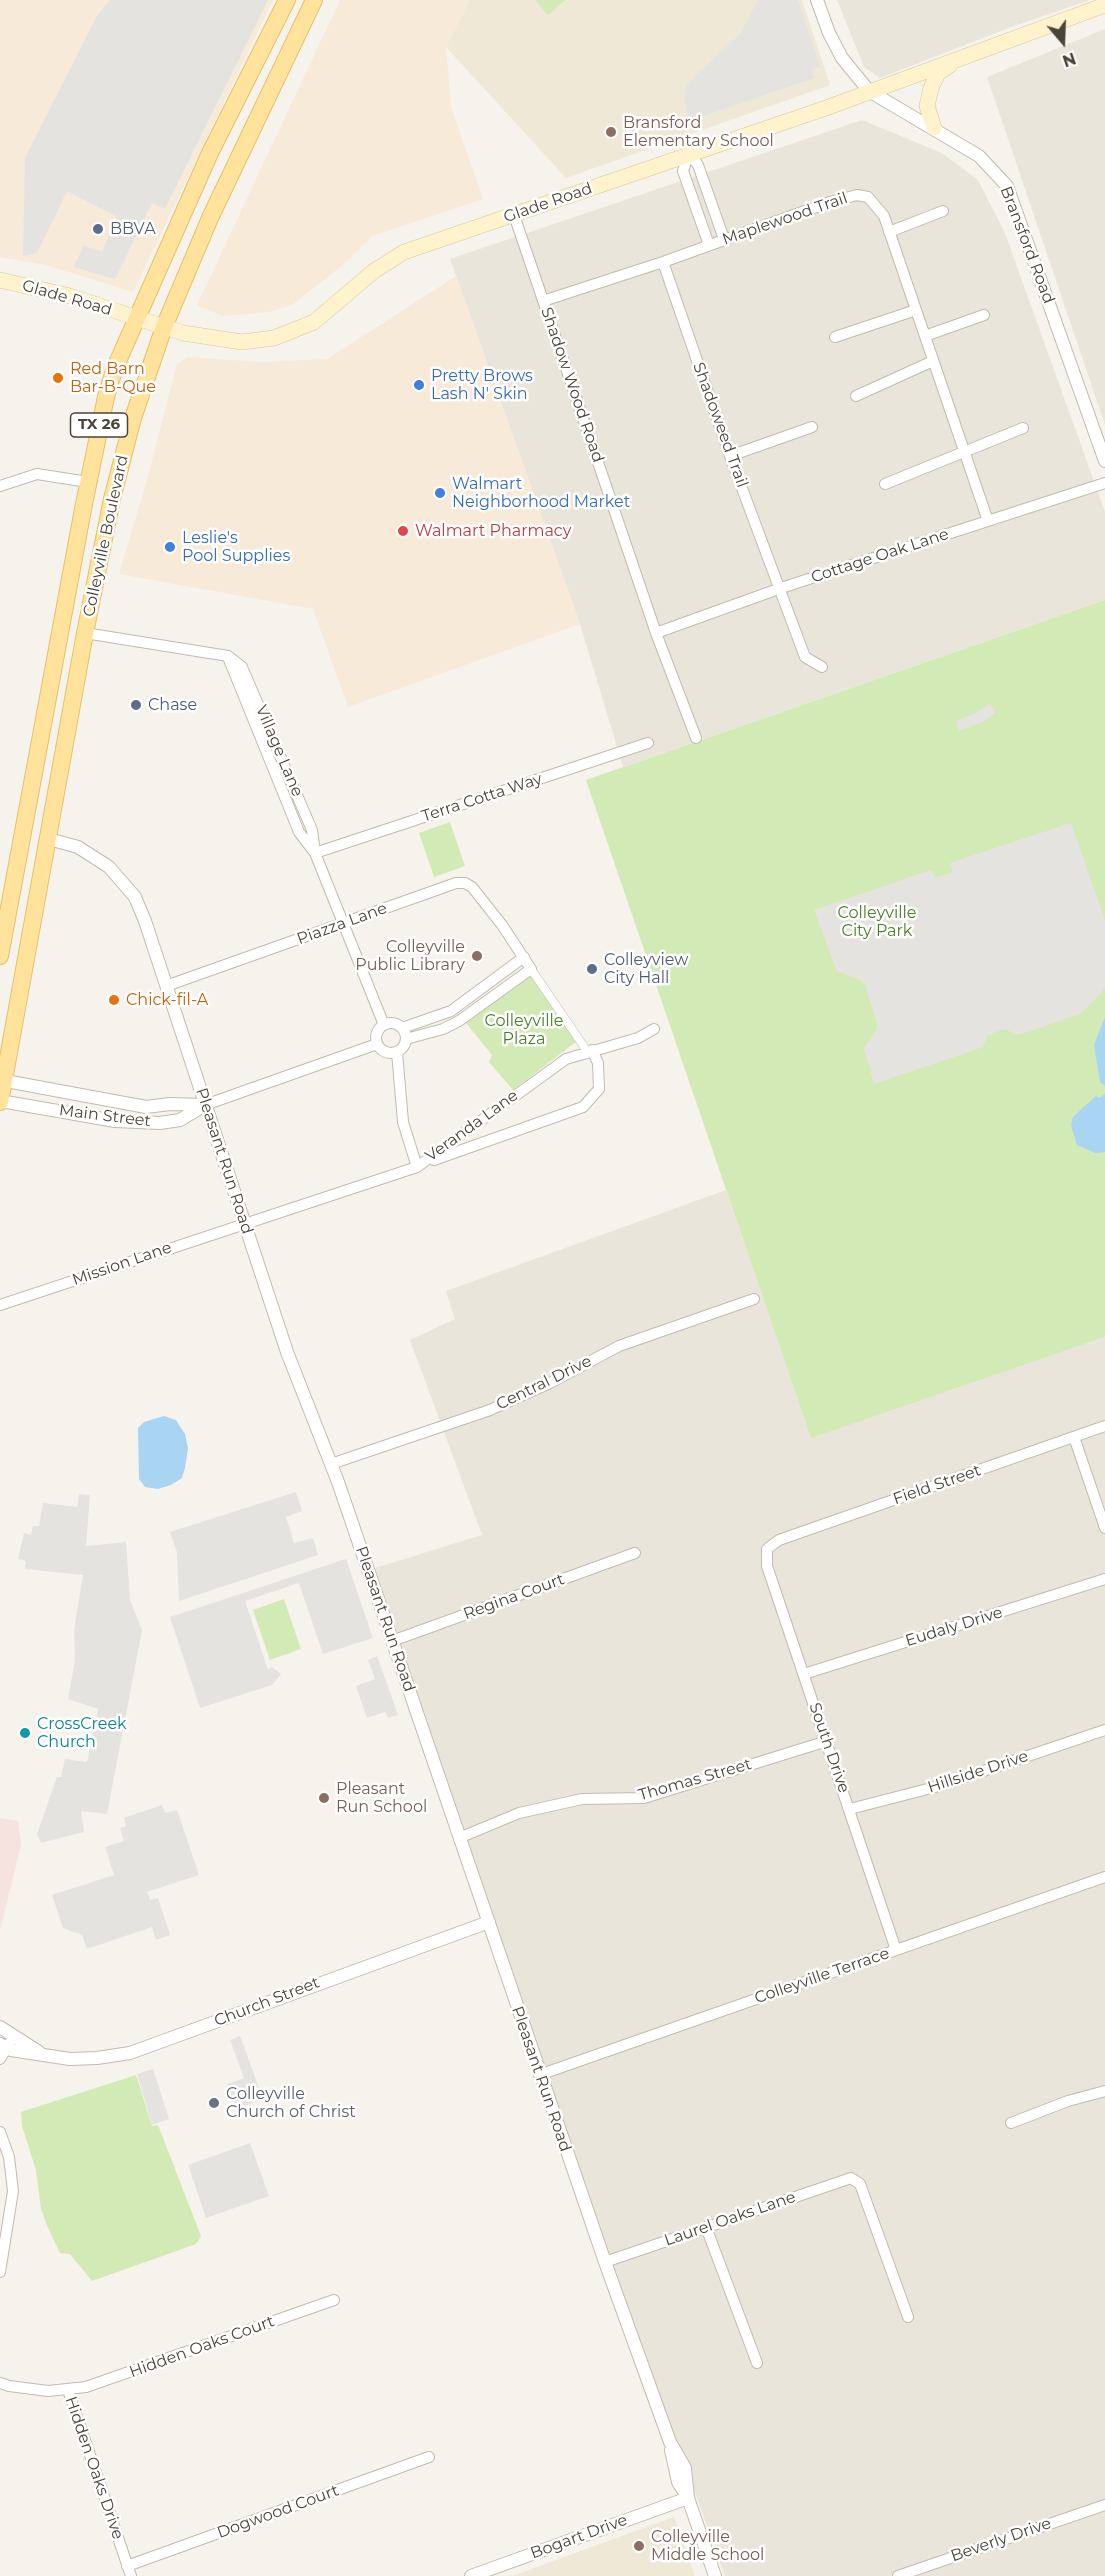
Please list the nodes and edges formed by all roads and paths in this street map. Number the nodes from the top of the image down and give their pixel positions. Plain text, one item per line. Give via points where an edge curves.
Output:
1 (287, 0) edge
2 (314, 0) edge
3 (817, 0) edge
4 (1105, 6) edge
5 (261, 52) junction
6 (962, 57) junction
7 (283, 63) junction
8 (869, 91) junction
9 (934, 128) junction
10 (689, 153) junction
11 (943, 211) dead end
12 (514, 214) junction
13 (889, 232) junction
14 (724, 239) junction
15 (709, 245) junction
16 (663, 262) junction
17 (0, 280) edge
18 (543, 301) junction
19 (916, 310) junction
20 (984, 315) dead end
21 (137, 319) junction
22 (164, 327) junction
23 (925, 336) junction
24 (836, 337) dead end
25 (933, 361) junction
26 (856, 396) dead end
27 (812, 427) dead end
28 (1023, 428) dead end
29 (1101, 432) edge
30 (965, 452) junction
31 (730, 456) junction
32 (1105, 461) edge
33 (88, 482) junction
34 (1105, 483) edge
35 (885, 484) dead end
36 (0, 486) edge
37 (988, 521) junction
38 (781, 588) junction
39 (85, 633) junction
40 (656, 633) junction
41 (822, 667) dead end
42 (696, 738) dead end
43 (648, 743) dead end
44 (49, 839) junction
45 (315, 853) junction
46 (342, 924) junction
47 (0, 956) edge
48 (524, 957) junction
49 (531, 969) junction
50 (166, 986) junction
51 (384, 1025) junction
52 (402, 1028) junction
53 (654, 1029) dead end
54 (406, 1039) junction
55 (377, 1044) junction
56 (590, 1051) junction
57 (398, 1052) junction
58 (2, 1080) edge
59 (0, 1101) edge
60 (205, 1105) junction
61 (417, 1167) junction
62 (244, 1222) junction
63 (754, 1299) dead end
64 (0, 1305) edge
65 (1105, 1425) edge
66 (1074, 1437) junction
67 (331, 1464) junction
68 (1105, 1528) edge
69 (769, 1546) joint
70 (636, 1553) dead end
71 (1105, 1579) edge
72 (392, 1641) junction
73 (804, 1674) junction
74 (1105, 1730) edge
75 (827, 1742) junction
76 (850, 1809) junction
77 (459, 1839) junction
78 (1105, 1877) edge
79 (489, 1922) junction
80 (896, 1950) junction
81 (0, 2027) edge
82 (14, 2036) junction
83 (3, 2046) edge
84 (42, 2054) junction
85 (0, 2059) edge
86 (539, 2075) junction
87 (1105, 2091) edge
88 (1011, 2123) dead end
89 (0, 2132) edge
90 (706, 2227) junction
91 (605, 2262) junction
92 (0, 2272) edge
93 (334, 2300) dead end
94 (908, 2317) dead end
95 (757, 2363) dead end
96 (0, 2383) edge
97 (68, 2390) junction
98 (429, 2457) dead end
99 (688, 2498) junction
100 (1105, 2505) edge
101 (129, 2571) edge
102 (471, 2576) edge
103 (715, 2576) edge
104 (898, 2576) edge

1 - 5 main road, Colleyville Boulevard / TX 26
2 - 7 main road, Colleyville Boulevard / TX 26
3 - 8 street, Bransford Road via 842,58
4 - 6 main road, Glade Road
5 - 7 main road
5 - 21 main road, Colleyville Boulevard / TX 26 via 210,153
6 - 8 main road, Glade Road
6 - 9 main road via 938,73 931,88 927,106
7 - 22 main road, Colleyville Boulevard / TX 26
8 - 9 street, Bransford Road
8 - 10 main road, Glade Road
9 - 29 street, Bransford Road via 979,156 1007,186
10 - 12 main road, Glade Road
10 - 14 street via 698,165
10 - 15 street via 683,171
11 - 13 street
12 - 18 street, Shadow Wood Road
12 - 22 main road, Glade Road via 404,252 374,271 314,322 274,338 242,342
13 - 14 street, Maplewood Trail via 873,200 857,195
13 - 19 street, Maplewood Trail
14 - 15 street, Maplewood Trail
15 - 16 street, Maplewood Trail
16 - 18 street, Maplewood Trail
16 - 31 street, Shadoweed Trail
17 - 21 main road, Glade Road via 70,296
18 - 40 street, Shadow Wood Road
19 - 23 street, Maplewood Trail
19 - 24 street
20 - 23 street
21 - 22 main road, Glade Road
21 - 33 main road, Colleyville Boulevard / TX 26 via 112,379
22 - 39 main road, Colleyville Boulevard / TX 26 via 133,418 112,499
23 - 25 street, Maplewood Trail
25 - 26 street
25 - 30 street, Maplewood Trail
27 - 31 street
28 - 30 street
29 - 32 street, Bransford Road
30 - 35 street
30 - 37 street, Maplewood Trail
31 - 38 street, Shadoweed Trail
33 - 36 street via 37,474
33 - 47 main road, Colleyville Boulevard / TX 26
34 - 37 street, Cottage Oak Lane
37 - 38 street, Cottage Oak Lane
38 - 40 street, Cottage Oak Lane
38 - 41 street, Shadoweed Trail via 805,657
39 - 44 main road, Colleyville Boulevard / TX 26
39 - 45 street, Village Lane via 228,656 242,667 312,830
40 - 42 street, Shadow Wood Road
43 - 45 street, Terra Cotta Way
44 - 50 street, Pleasant Run Road via 78,847 122,879 143,916
44 - 58 main road, Colleyville Boulevard / TX 26
45 - 46 street, Village Lane
46 - 48 street, Piazza Lane via 465,883
46 - 50 street, Piazza Lane
46 - 51 street, Village Lane
48 - 49 street
48 - 52 street via 452,1011
49 - 54 street via 459,1021
49 - 56 street
50 - 60 street, Pleasant Run Road
51 - 52 street
51 - 55 street via 377,1033
52 - 54 street
53 - 56 street, Veranda Lane via 638,1038
54 - 57 street
55 - 57 street via 384,1051
55 - 60 street, Main Street
56 - 61 street, Veranda Lane via 566,1059
56 - 61 street via 598,1063 599,1089 583,1107
57 - 61 street via 403,1122
58 - 59 main road, Colleyville Boulevard / TX 26
58 - 60 street, Main Street via 146,1107
59 - 60 street, Main Street via 115,1121 160,1123 180,1120
60 - 62 street, Pleasant Run Road
61 - 62 street, Veranda Lane
62 - 64 street, Mission Lane
62 - 67 street, Pleasant Run Road via 287,1352
63 - 67 street, Central Drive via 620,1346 490,1410
65 - 66 street, Field Street
66 - 68 street
66 - 69 street, Field Street
67 - 72 street, Pleasant Run Road
69 - 73 street, South Drive via 767,1566
70 - 72 street, Regina Court
71 - 73 street, Eudaly Drive
72 - 77 street, Pleasant Run Road
73 - 75 street, South Drive
74 - 76 street, Hillside Drive via 939,1786
75 - 76 street, South Drive
75 - 77 street, Thomas Street via 644,1798 582,1799 519,1813
76 - 80 street, South Drive
77 - 79 street, Pleasant Run Road
78 - 80 street, Colleyville Terrace
79 - 84 street, Church Street via 130,2053 84,2060
79 - 86 street, Pleasant Run Road
80 - 86 street, Colleyville Terrace
81 - 82 street, Church Street
82 - 83 street
82 - 84 street, Church Street
83 - 84 street, Church Street
83 - 85 street
86 - 91 street, Pleasant Run Road
87 - 88 street
89 - 92 street via 9,2157 13,2191
90 - 91 street, Laurel Oaks Lane
90 - 94 street, Laurel Oaks Lane via 840,2181 856,2180
90 - 95 street
91 - 99 street, Pleasant Run Road via 670,2442 675,2471
93 - 97 street, Hidden Oaks Court via 111,2380
96 - 97 street, Hidden Oaks Drive via 26,2389
97 - 101 street, Hidden Oaks Drive
98 - 101 street, Dogwood Court
99 - 102 street, Bogart Drive
99 - 103 street, Pleasant Run Road
100 - 104 street, Beverly Drive

